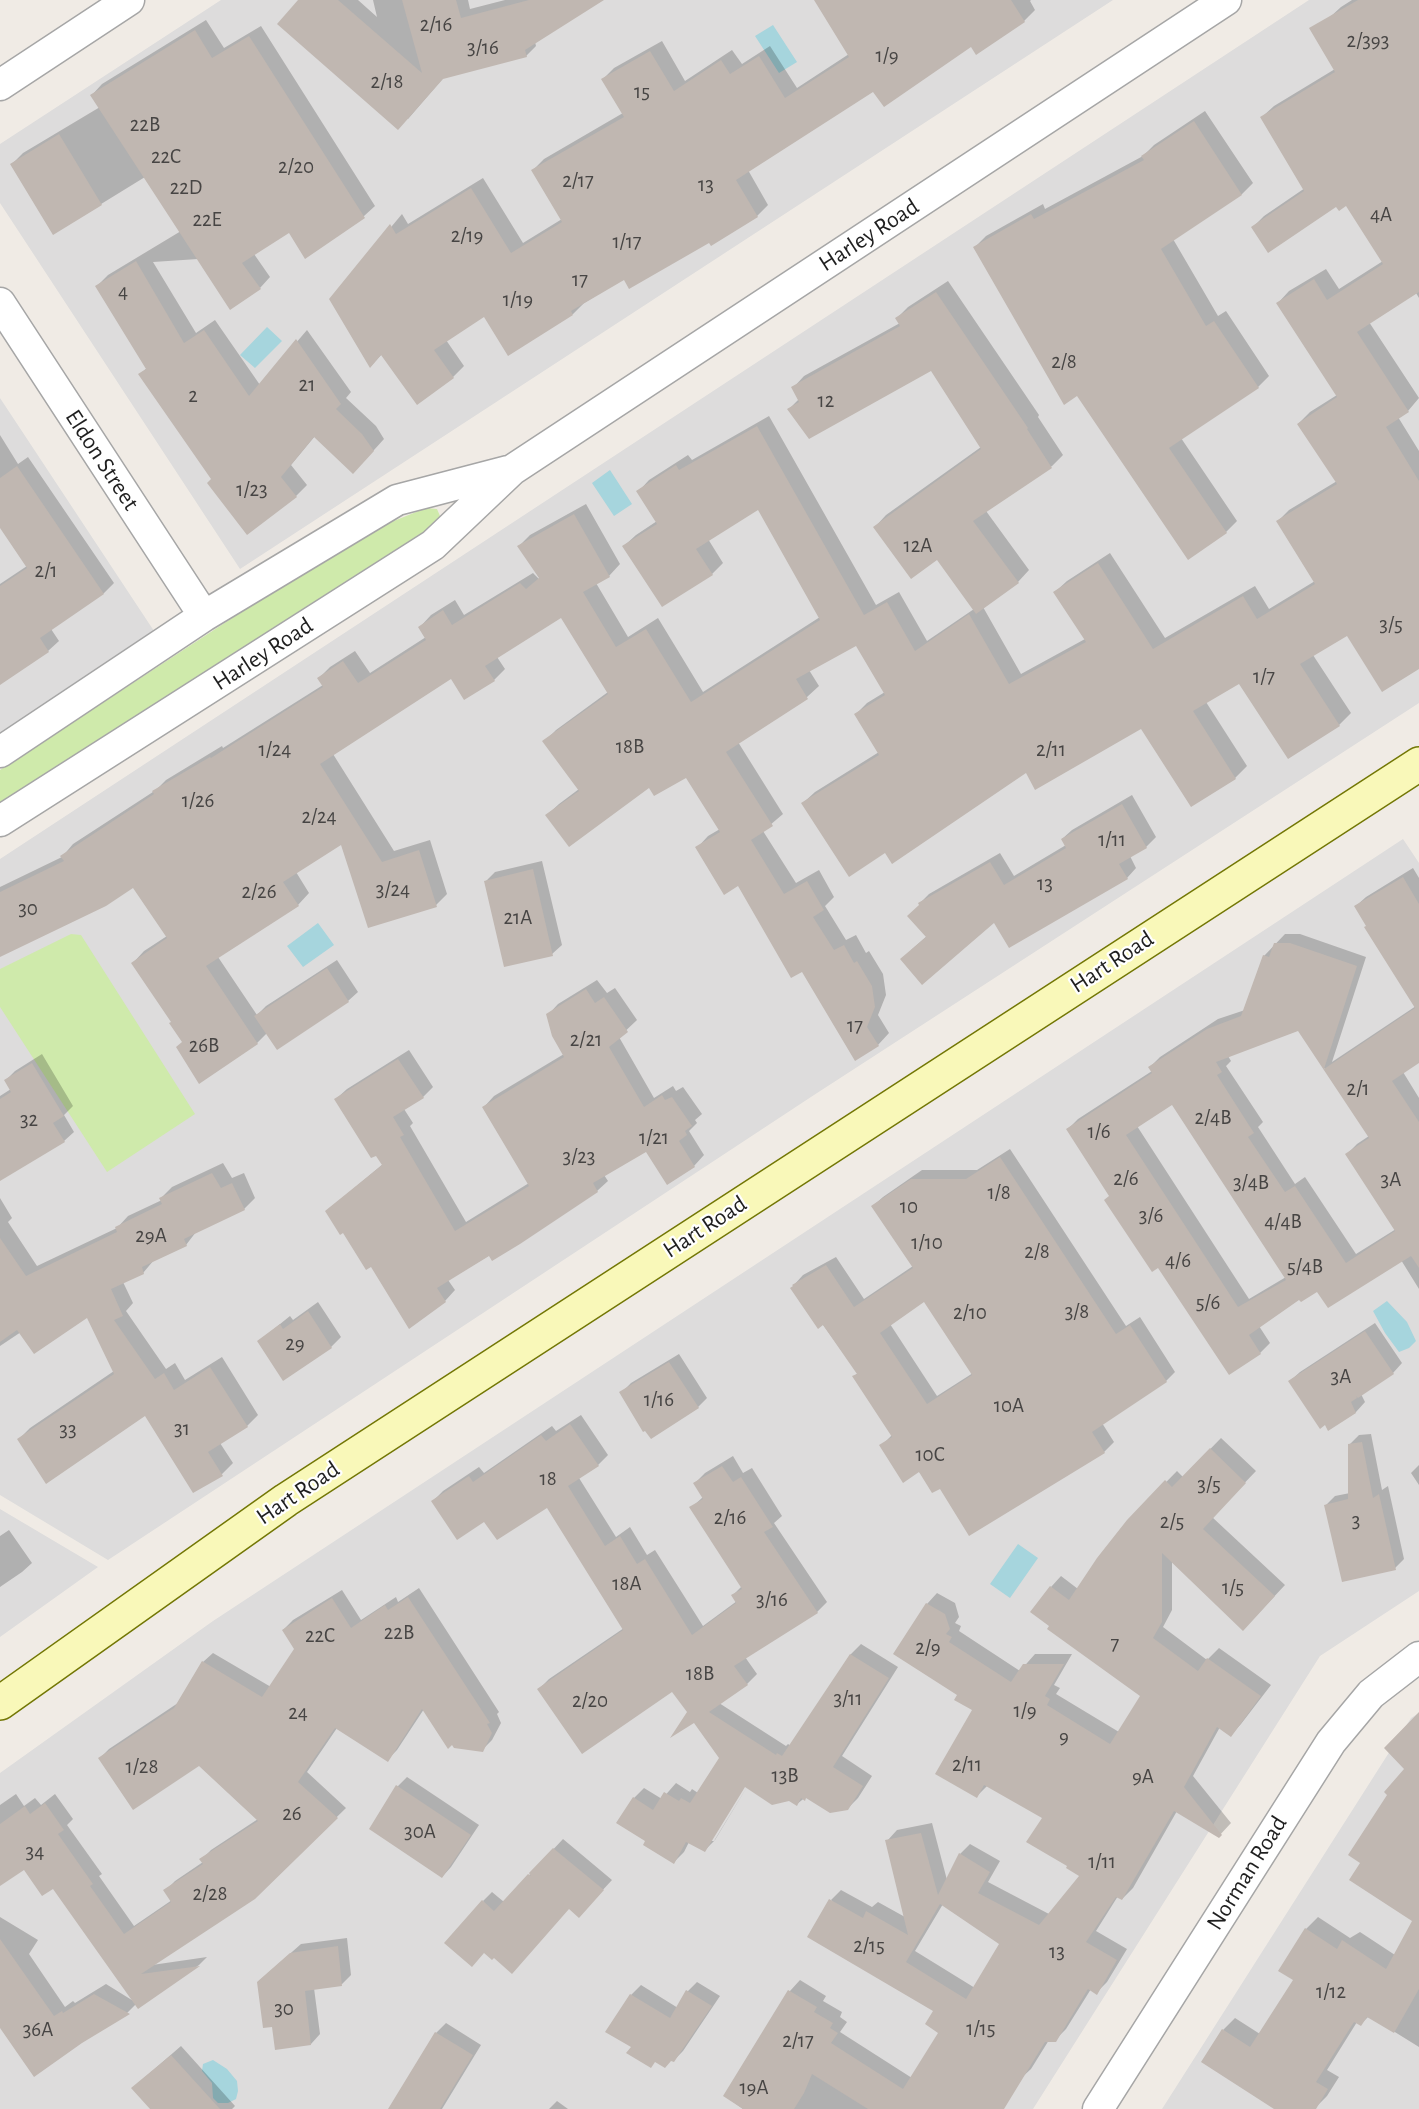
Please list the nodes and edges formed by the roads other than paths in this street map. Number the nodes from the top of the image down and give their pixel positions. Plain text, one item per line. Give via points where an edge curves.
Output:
1 (129, 0) edge
2 (1226, 0) edge
3 (0, 85) edge
4 (0, 303) edge
5 (512, 470) junction
6 (204, 616) junction
7 (0, 752) edge
8 (1419, 765) edge
9 (0, 821) edge
10 (1419, 1657) edge
11 (0, 1704) edge
12 (1098, 2109) edge

1 - 3 street
2 - 5 street, Harley Road
4 - 6 street, Eldon Street
5 - 6 street, Harley Road via 397,500
5 - 9 street, Harley Road via 433,545
6 - 7 street, Harley Road
8 - 11 street, Hart Road via 286,1500
10 - 12 street, Norman Road via 1371,1694 1332,1742

